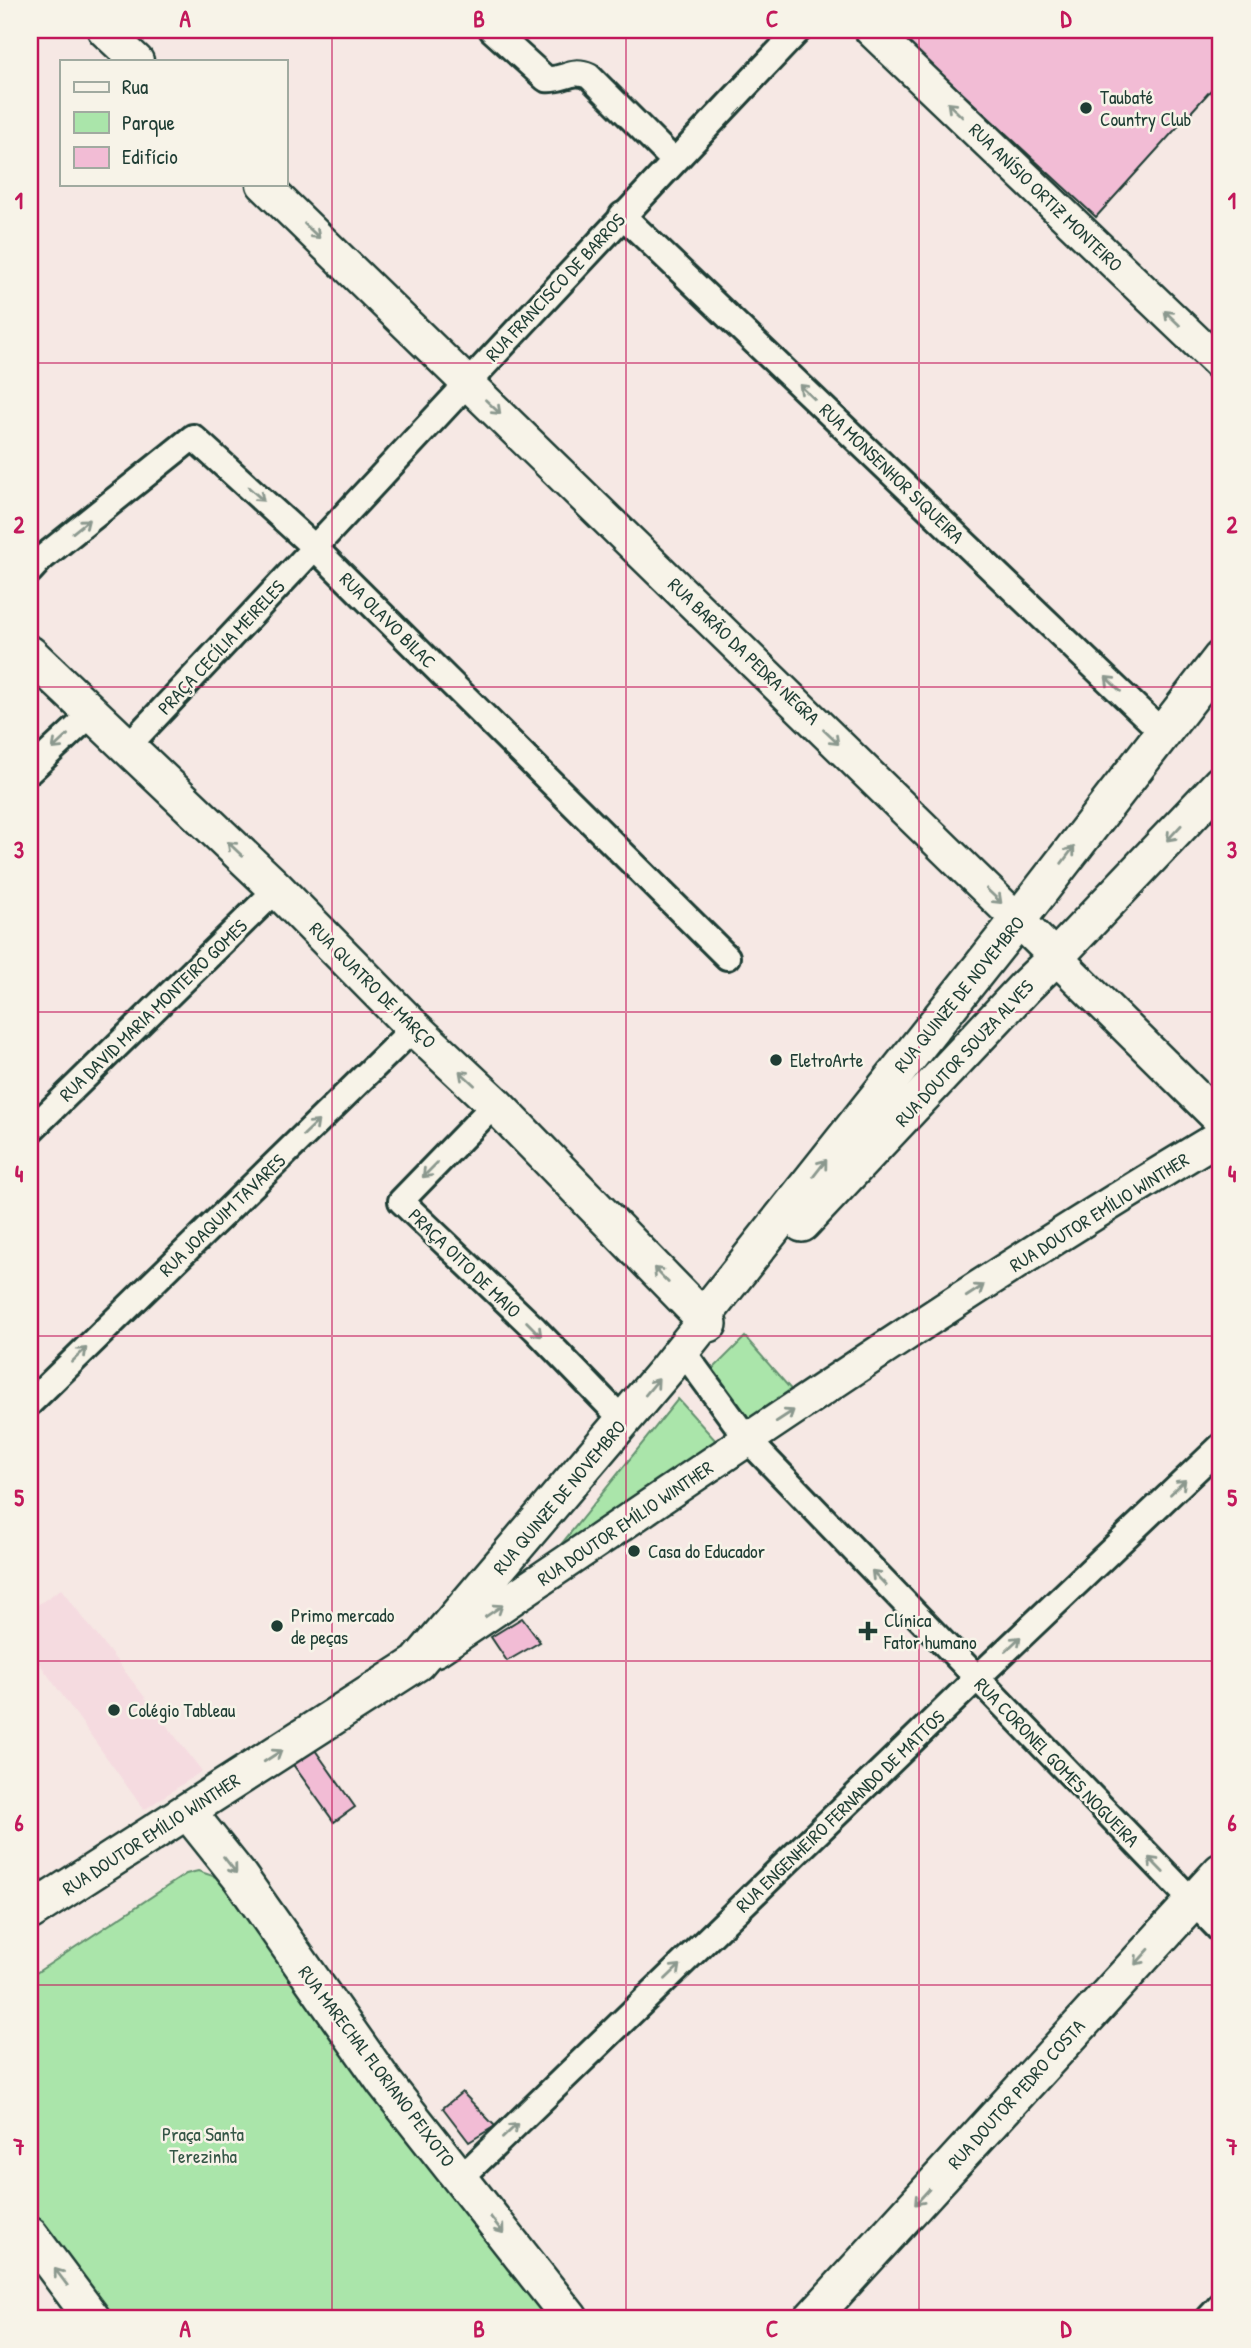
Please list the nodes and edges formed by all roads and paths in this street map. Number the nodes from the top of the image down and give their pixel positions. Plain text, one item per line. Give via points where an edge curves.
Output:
1 (104, 30) edge
2 (492, 30) edge
3 (799, 30) edge
4 (871, 30) edge
5 (136, 60) edge
6 (674, 161) junction
7 (265, 186) edge
8 (622, 215) junction
9 (1221, 365) edge
10 (468, 382) junction
11 (316, 548) junction
12 (30, 571) edge
13 (30, 654) edge
14 (1221, 658) edge
15 (91, 714) junction
16 (1162, 732) junction
17 (127, 747) junction
18 (30, 771) edge
19 (1221, 783) edge
20 (277, 889) junction
21 (1018, 920) junction
22 (992, 951) junction
23 (727, 957) dead end
24 (1055, 958) junction
25 (1026, 986) junction
26 (414, 1028) junction
27 (495, 1104) junction
28 (1221, 1121) edge
29 (30, 1131) edge
30 (1221, 1136) edge
31 (697, 1330) junction
32 (30, 1403) edge
33 (624, 1422) junction
34 (748, 1440) junction
35 (1221, 1446) edge
36 (417, 1663) junction
37 (976, 1679) junction
38 (188, 1812) junction
39 (1221, 1871) edge
40 (1191, 1902) junction
41 (30, 1912) edge
42 (1221, 1931) edge
43 (461, 2178) junction
44 (30, 2235) edge
45 (1221, 2305) edge
46 (92, 2318) edge
47 (570, 2318) edge
48 (812, 2318) edge
49 (1209, 2318) edge

1 - 5 street
2 - 6 street via 546,79 574,72 589,76
3 - 6 street, RUA FRANCISCO DE BARROS
9 -> 4 street, RUA ANÍSIO ORTIZ MONTEIRO
6 - 8 street, RUA FRANCISCO DE BARROS
7 -> 10 street, RUA BARÃO DA PEDRA NEGRA
8 - 10 street, RUA FRANCISCO DE BARROS
16 -> 8 street, RUA MONSENHOR SIQUEIRA
10 - 11 street, RUA FRANCISCO DE BARROS
10 -> 21 street, RUA BARÃO DA PEDRA NEGRA
12 -> 11 street, RUA OLAVO BILAC via 193,437
11 - 17 street, PRAÇA CECÍLIA MEIRELES
11 - 23 street, RUA OLAVO BILAC
13 - 15 main road, RUA QUATRO DE MARÇO
14 - 16 main road, RUA QUINZE DE NOVEMBRO
15 - 17 main road, RUA QUATRO DE MARÇO
15 -> 18 street
21 -> 16 main road, RUA QUINZE DE NOVEMBRO
20 -> 17 main road, RUA QUATRO DE MARÇO
19 -> 24 main road, RUA DOUTOR SOUZA ALVES
20 - 26 main road, RUA QUATRO DE MARÇO
20 - 29 street, RUA DAVID MARIA MONTEIRO GOMES
21 - 22 main road, RUA QUINZE DE NOVEMBRO
21 - 24 street, RUA BARÃO DA PEDRA NEGRA
22 - 25 main road via 1006,952 1022,964
31 -> 22 main road, RUA QUINZE DE NOVEMBRO
24 - 25 main road, RUA DOUTOR SOUZA ALVES
24 - 28 street, RUA BARÃO DA PEDRA NEGRA
25 - 31 main road, RUA DOUTOR SOUZA ALVES
27 -> 26 main road, RUA QUATRO DE MARÇO
32 -> 26 street, RUA JOAQUIM TAVARES
31 -> 27 main road, RUA QUATRO DE MARÇO
27 -> 33 street, PRAÇA OITO DE MAIO via 401,1201
34 -> 30 street, RUA DOUTOR EMÍLIO WINTHER via 1104,1206
33 -> 31 main road, RUA QUINZE DE NOVEMBRO
31 - 34 street, RUA QUATRO DE MARÇO
33 - 36 main road, RUA QUINZE DE NOVEMBRO
36 -> 34 street, RUA DOUTOR EMÍLIO WINTHER
37 -> 34 street, RUA CORONEL GOMES NOGUEIRA
37 -> 35 street, RUA ENGENHEIRO FERNANDO DE MATTOS
38 -> 36 main road, RUA DOUTOR EMÍLIO WINTHER
40 -> 37 street, RUA CORONEL GOMES NOGUEIRA
43 -> 37 street, RUA ENGENHEIRO FERNANDO DE MATTOS
38 - 41 main road, RUA DOUTOR EMÍLIO WINTHER
38 -> 43 main road, RUA MARECHAL FLORIANO PEIXOTO via 240,1877 385,2083
39 - 40 main road, RUA DOUTOR PEDRO COSTA
40 - 42 street, RUA CORONEL GOMES NOGUEIRA
40 -> 48 main road, RUA DOUTOR PEDRO COSTA
43 -> 47 main road, RUA MARECHAL FLORIANO PEIXOTO
46 -> 44 main road
45 - 49 street

